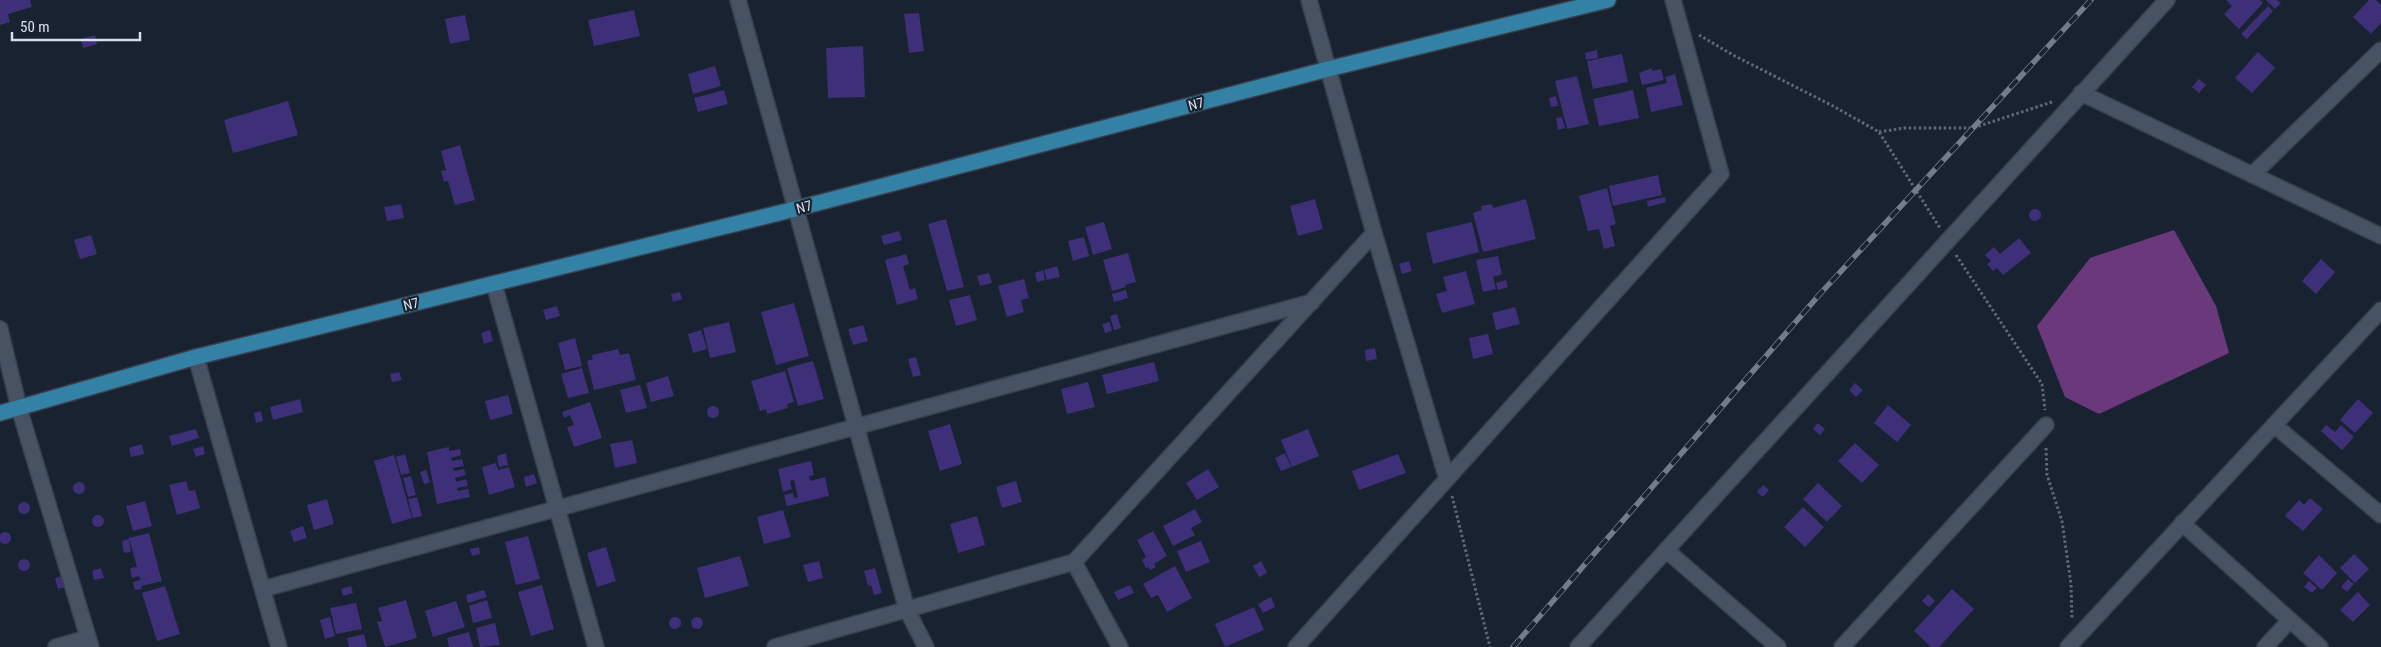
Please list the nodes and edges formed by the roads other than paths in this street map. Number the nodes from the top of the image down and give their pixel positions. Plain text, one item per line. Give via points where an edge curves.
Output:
1 (738, 0) edge
2 (1309, 0) edge
3 (1608, 0) edge
4 (1673, 0) edge
5 (2167, 0) edge
6 (2381, 50) edge
7 (1328, 69) junction
8 (2081, 93) junction
9 (2252, 175) junction
10 (795, 209) junction
11 (1374, 234) junction
12 (2381, 236) edge
13 (494, 284) junction
14 (1312, 302) junction
15 (2379, 317) edge
16 (0, 329) edge
17 (196, 357) junction
18 (19, 408) junction
19 (0, 413) edge
20 (2046, 425) road end
21 (2274, 425) junction
22 (856, 426) junction
23 (1447, 479) junction
24 (557, 508) junction
25 (2381, 515) edge
26 (2182, 523) junction
27 (1666, 550) junction
28 (1074, 562) junction
29 (262, 589) junction
30 (907, 610) junction
31 (2290, 620) junction
32 (89, 643) edge
33 (2071, 644) edge
34 (56, 647) edge
35 (279, 647) edge
36 (596, 647) edge
37 (775, 647) edge
38 (926, 647) edge
39 (1120, 647) edge
40 (1296, 647) edge
41 (1578, 647) edge
42 (1778, 647) edge
43 (1842, 647) edge
44 (2265, 647) edge
45 (2320, 647) edge

1 - 10 street
2 - 7 street
3 - 7 main road, N7
4 - 23 street via 1722,174
5 - 8 street
6 - 9 street
7 - 10 main road, N7
7 - 11 street
8 - 9 street
8 - 27 street
9 - 12 street
10 - 13 main road, N7
10 - 22 street
11 - 14 street
11 - 23 street
13 - 17 main road, N7
13 - 24 street
14 - 22 street
14 - 28 street
15 - 21 street
16 - 18 street
17 - 18 main road, N7
17 - 29 street
18 - 19 main road, N7
18 - 32 street
20 - 43 street
21 - 25 street
21 - 26 street
22 - 24 street
22 - 30 street
23 - 40 street
24 - 29 street
24 - 36 street
26 - 31 street
26 - 33 street
27 - 41 street
27 - 42 street
28 - 30 street
28 - 39 street
29 - 35 street
30 - 37 street
30 - 38 street
31 - 44 street
31 - 45 street
32 - 34 street

